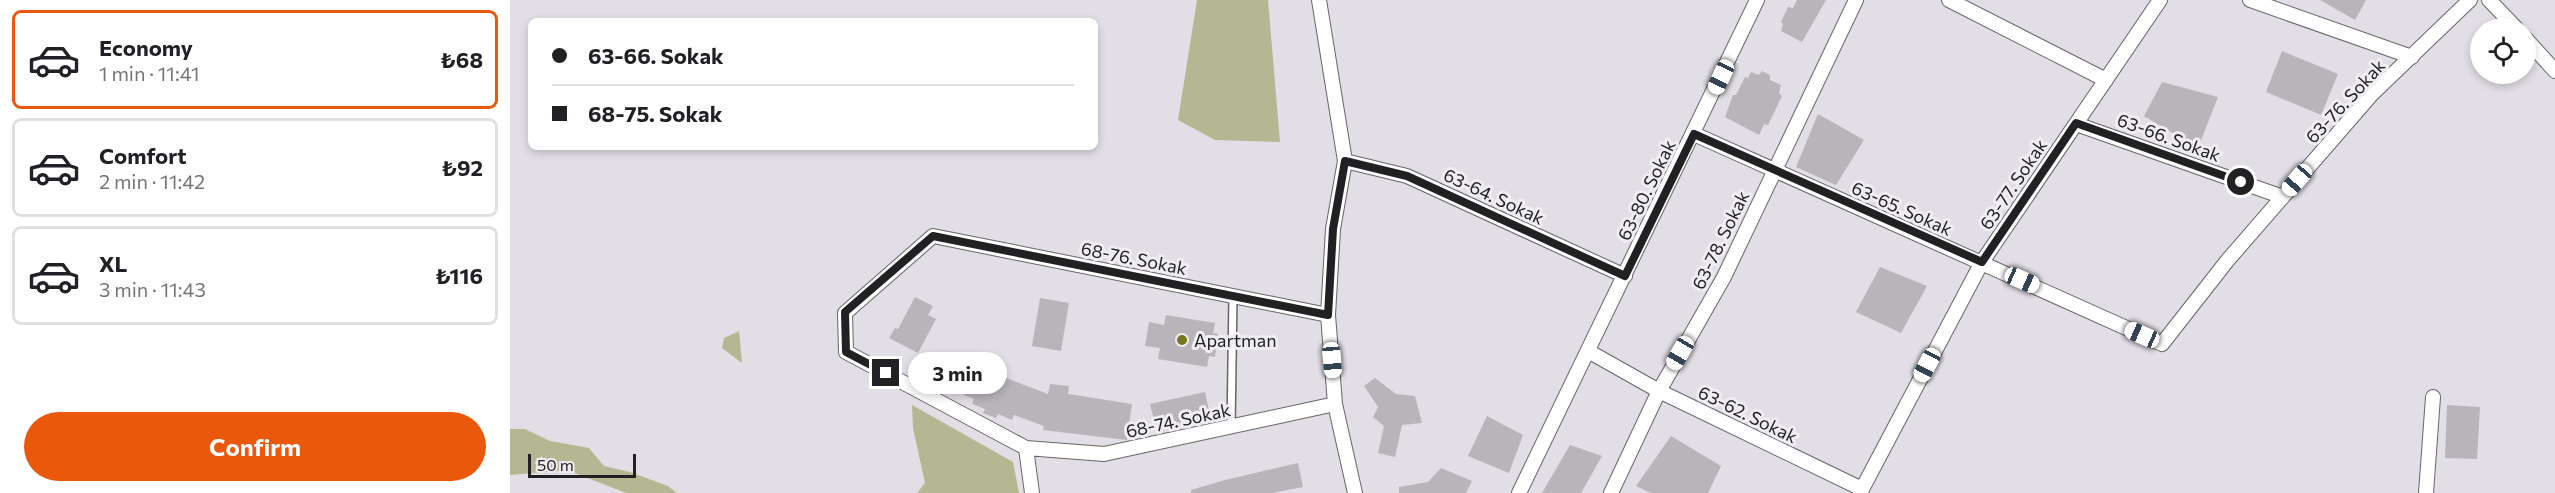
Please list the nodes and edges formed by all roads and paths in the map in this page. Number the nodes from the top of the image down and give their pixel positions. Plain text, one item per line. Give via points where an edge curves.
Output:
1 (1319, 0) edge
2 (1757, 0) edge
3 (1856, 0) edge
4 (1948, 0) edge
5 (2160, 0) edge
6 (2250, 0) edge
7 (2491, 1) edge
8 (2466, 2) edge
9 (2507, 18) edge
10 (2536, 50) edge
11 (2412, 57) junction
12 (2555, 71) edge
13 (2106, 80) junction
14 (2076, 123) junction
15 (1694, 134) junction
16 (1345, 161) junction
17 (1773, 170) junction
18 (2283, 197) junction
19 (1982, 262) junction
20 (1625, 276) junction
21 (1233, 296) junction
22 (1328, 315) junction
23 (2162, 344) joint
24 (1588, 351) junction
25 (1659, 391) junction
26 (2433, 397) dead end
27 (1335, 405) junction
28 (1231, 428) junction
29 (1026, 448) junction
30 (1861, 491) edge
31 (1032, 493) edge
32 (1355, 493) edge
33 (1519, 493) edge
34 (1611, 493) edge
35 (2426, 493) edge

1 - 16 street
2 - 15 street, 63-80. Sokak
3 - 17 street, 63-78. Sokak
4 - 13 street
5 - 13 street, 63-77. Sokak
6 - 11 street
7 - 9 street
8 - 11 street, 63-76. Sokak
10 - 12 street
11 - 18 street, 63-76. Sokak via 2372,94
13 - 14 street, 63-77. Sokak
14 - 18 street, 63-66. Sokak
14 - 19 street, 63-77. Sokak
15 - 17 street, 63-65. Sokak
15 - 20 street, 63-80. Sokak
16 - 20 street, 63-64. Sokak via 1407,176
16 - 22 street via 1333,229
17 - 19 street, 63-65. Sokak
17 - 25 street, 63-78. Sokak via 1724,277
18 - 23 street, 63-76. Sokak
19 - 23 street, 63-65. Sokak
19 - 30 street, 63-77. Sokak
20 - 24 street, 63-80. Sokak
21 - 22 street, 68-76. Sokak
21 - 28 lane
21 - 29 street, 68-76. Sokak via 933,236 845,312 846,352
22 - 27 street
24 - 25 street, 63-62. Sokak
24 - 33 street, 63-80. Sokak
25 - 30 street, 63-62. Sokak
25 - 34 street, 63-78. Sokak
26 - 35 street
27 - 28 street, 68-74. Sokak
27 - 32 street
28 - 29 street, 68-74. Sokak via 1104,454
29 - 31 street

